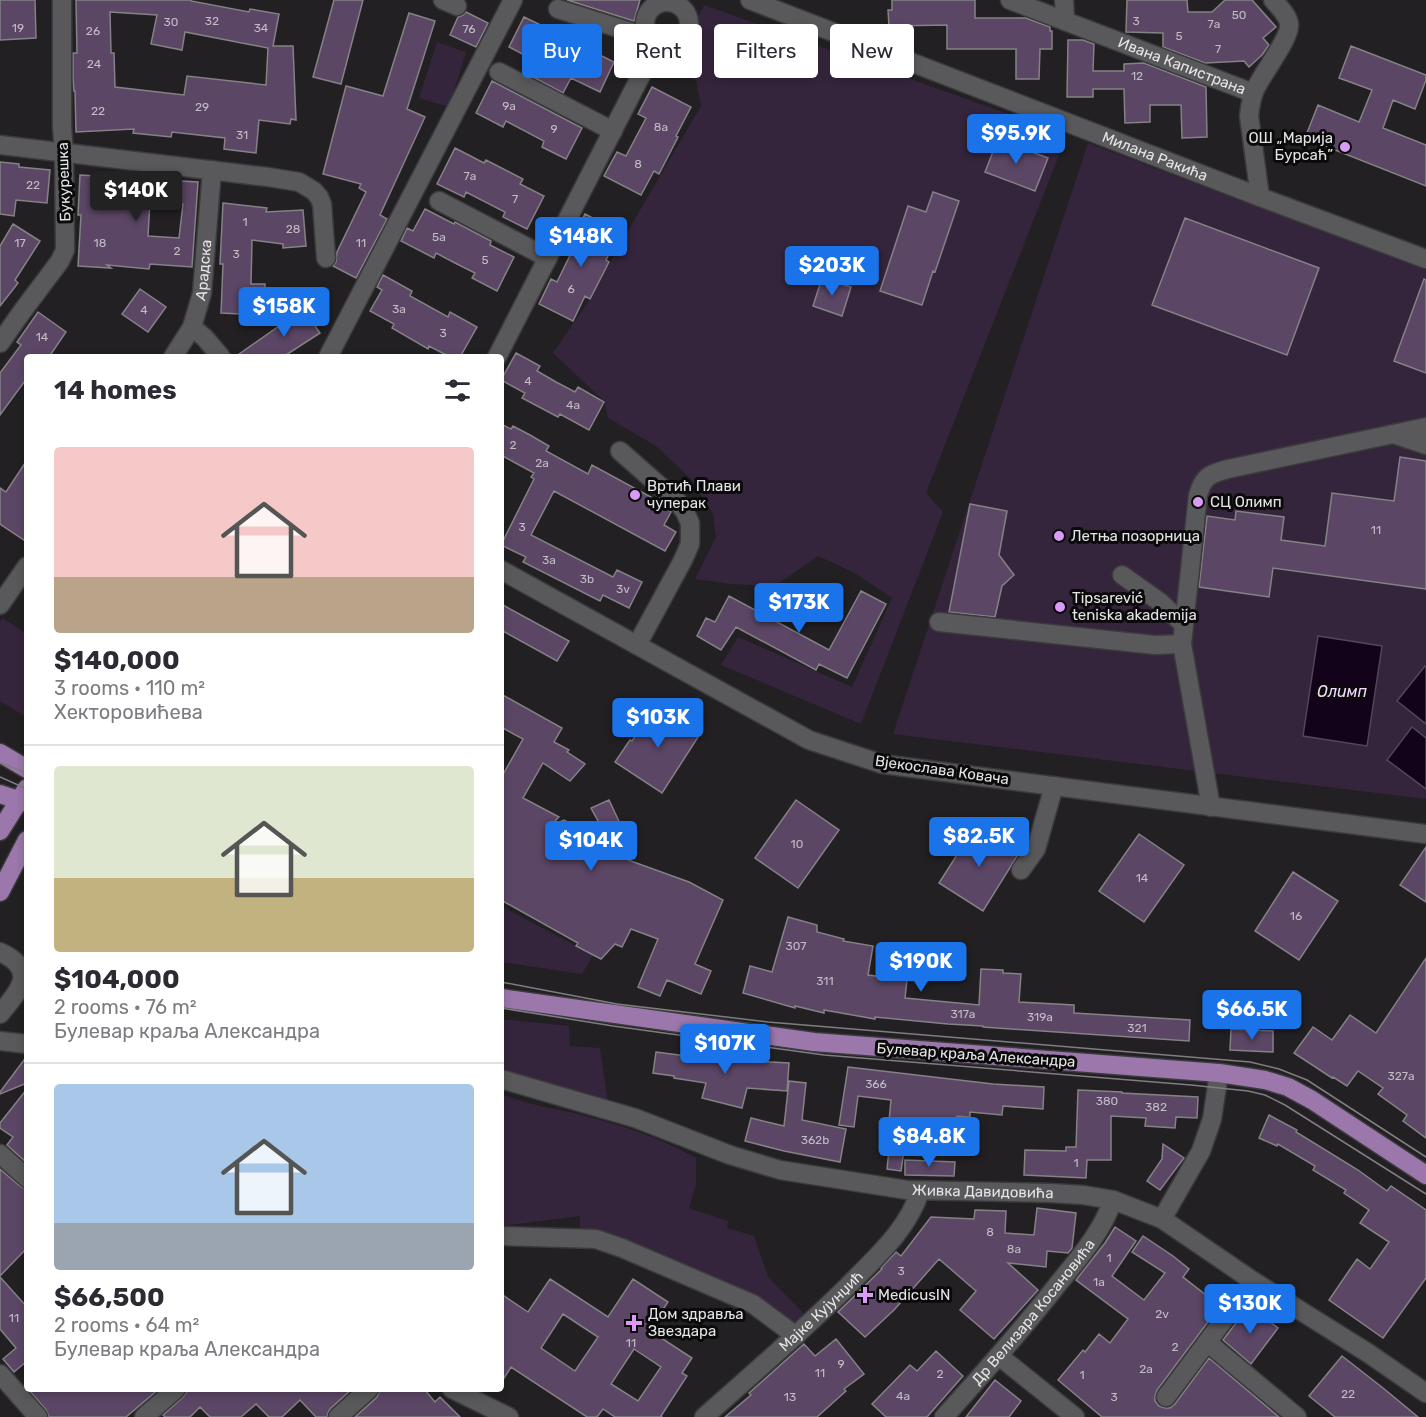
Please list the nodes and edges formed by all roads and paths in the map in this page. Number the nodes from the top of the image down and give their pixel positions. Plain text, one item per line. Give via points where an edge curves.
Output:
1 (62, 0) edge
2 (513, 0) edge
3 (752, 0) edge
4 (1010, 0) edge
5 (1064, 0) edge
6 (1273, 0) edge
7 (558, 9) dead end
8 (1065, 21) junction
9 (499, 72) dead end
10 (1253, 93) junction
11 (613, 131) junction
12 (0, 145) edge
13 (64, 154) junction
14 (212, 170) junction
15 (1260, 197) junction
16 (439, 201) dead end
17 (326, 258) dead end
18 (548, 258) junction
19 (1426, 259) edge
20 (192, 327) junction
21 (0, 343) edge
22 (175, 354) edge
23 (219, 354) edge
24 (330, 354) edge
25 (499, 354) edge
26 (1426, 427) edge
27 (1393, 434) junction
28 (1426, 445) edge
29 (620, 451) dead end
30 (24, 570) edge
31 (504, 572) edge
32 (1122, 575) dead end
33 (0, 605) edge
34 (939, 622) dead end
35 (1184, 625) junction
36 (1182, 644) junction
37 (637, 645) junction
38 (0, 753) edge
39 (24, 767) edge
40 (1054, 786) junction
41 (0, 794) edge
42 (24, 795) edge
43 (24, 796) edge
44 (1211, 807) junction
45 (0, 831) edge
46 (1426, 834) edge
47 (24, 846) edge
48 (1021, 870) dead end
49 (0, 892) edge
50 (0, 952) edge
51 (504, 998) edge
52 (0, 1014) edge
53 (0, 1041) edge
54 (24, 1044) edge
55 (1219, 1073) junction
56 (504, 1080) edge
57 (0, 1154) edge
58 (24, 1175) edge
59 (1426, 1175) edge
60 (920, 1191) junction
61 (1113, 1200) junction
62 (1162, 1219) junction
63 (504, 1236) edge
64 (1253, 1281) junction
65 (796, 1336) junction
66 (1207, 1342) junction
67 (999, 1356) junction
68 (0, 1374) edge
69 (173, 1392) edge
70 (366, 1392) edge
71 (458, 1392) edge
72 (1426, 1393) edge
73 (1166, 1397) dead end
74 (38, 1417) edge
75 (144, 1417) edge
76 (338, 1417) edge
77 (509, 1417) edge
78 (704, 1417) edge
79 (944, 1417) edge
80 (1075, 1417) edge
81 (1297, 1417) edge

1 - 13 street, Букурешка
2 - 24 street
3 - 15 street, Милана Ракића
4 - 8 street, Ивана Капистрана
5 - 8 street
6 - 10 street via 1289,25
7 - 11 street via 654,41
8 - 10 street, Ивана Капистрана
9 - 11 street
10 - 15 street via 1249,116
11 - 18 street
12 - 13 street
13 - 14 street
13 - 21 street, Букурешка via 65,250
14 - 17 street via 299,182 315,191 322,204
14 - 20 street, Арадска via 202,293
15 - 19 street, Милана Ракића
16 - 18 street
18 - 25 street
20 - 22 street, Арадска
20 - 23 street
26 - 27 street
27 - 28 street
27 - 35 street via 1228,469 1202,482
29 - 37 street via 678,502 690,523 690,544 683,561
30 - 33 street
31 - 37 street, Вјекослава Ковача
32 - 35 street
34 - 36 street via 1155,645
35 - 36 street
36 - 44 street
37 - 40 street, Вјекослава Ковача via 809,740 882,764
38 - 39 main road
40 - 44 street, Вјекослава Ковача
40 - 48 street via 1036,849
41 - 42 main road
43 - 45 main road
44 - 46 street, Вјекослава Ковача
47 - 49 main road
50 - 52 street via 12,958 22,975 18,991
51 - 55 main road, Булевар краља Александра via 813,1042
53 - 54 street
55 - 59 main road, Булевар краља Александра via 1288,1087
55 - 62 street via 1212,1119 1201,1151
56 - 60 street, Живка Давидовића via 635,1118 780,1170
57 - 58 street
60 - 61 street, Живка Давидовића via 1083,1194
60 - 65 street, Мајке Кујунџић via 916,1205 888,1244
61 - 62 street, Живка Давидовића
61 - 67 street, Др Велизара Косановића via 1091,1242
62 - 64 street, Живка Давидовића
63 - 65 street via 596,1239 753,1304
64 - 66 street
64 - 72 street, Живка Давидовића
65 - 78 street, Мајке Кујунџић
66 - 73 street
66 - 81 street
67 - 79 street, Др Велизара Косановића
67 - 80 street
68 - 74 street
69 - 75 street
70 - 76 street
71 - 77 street

